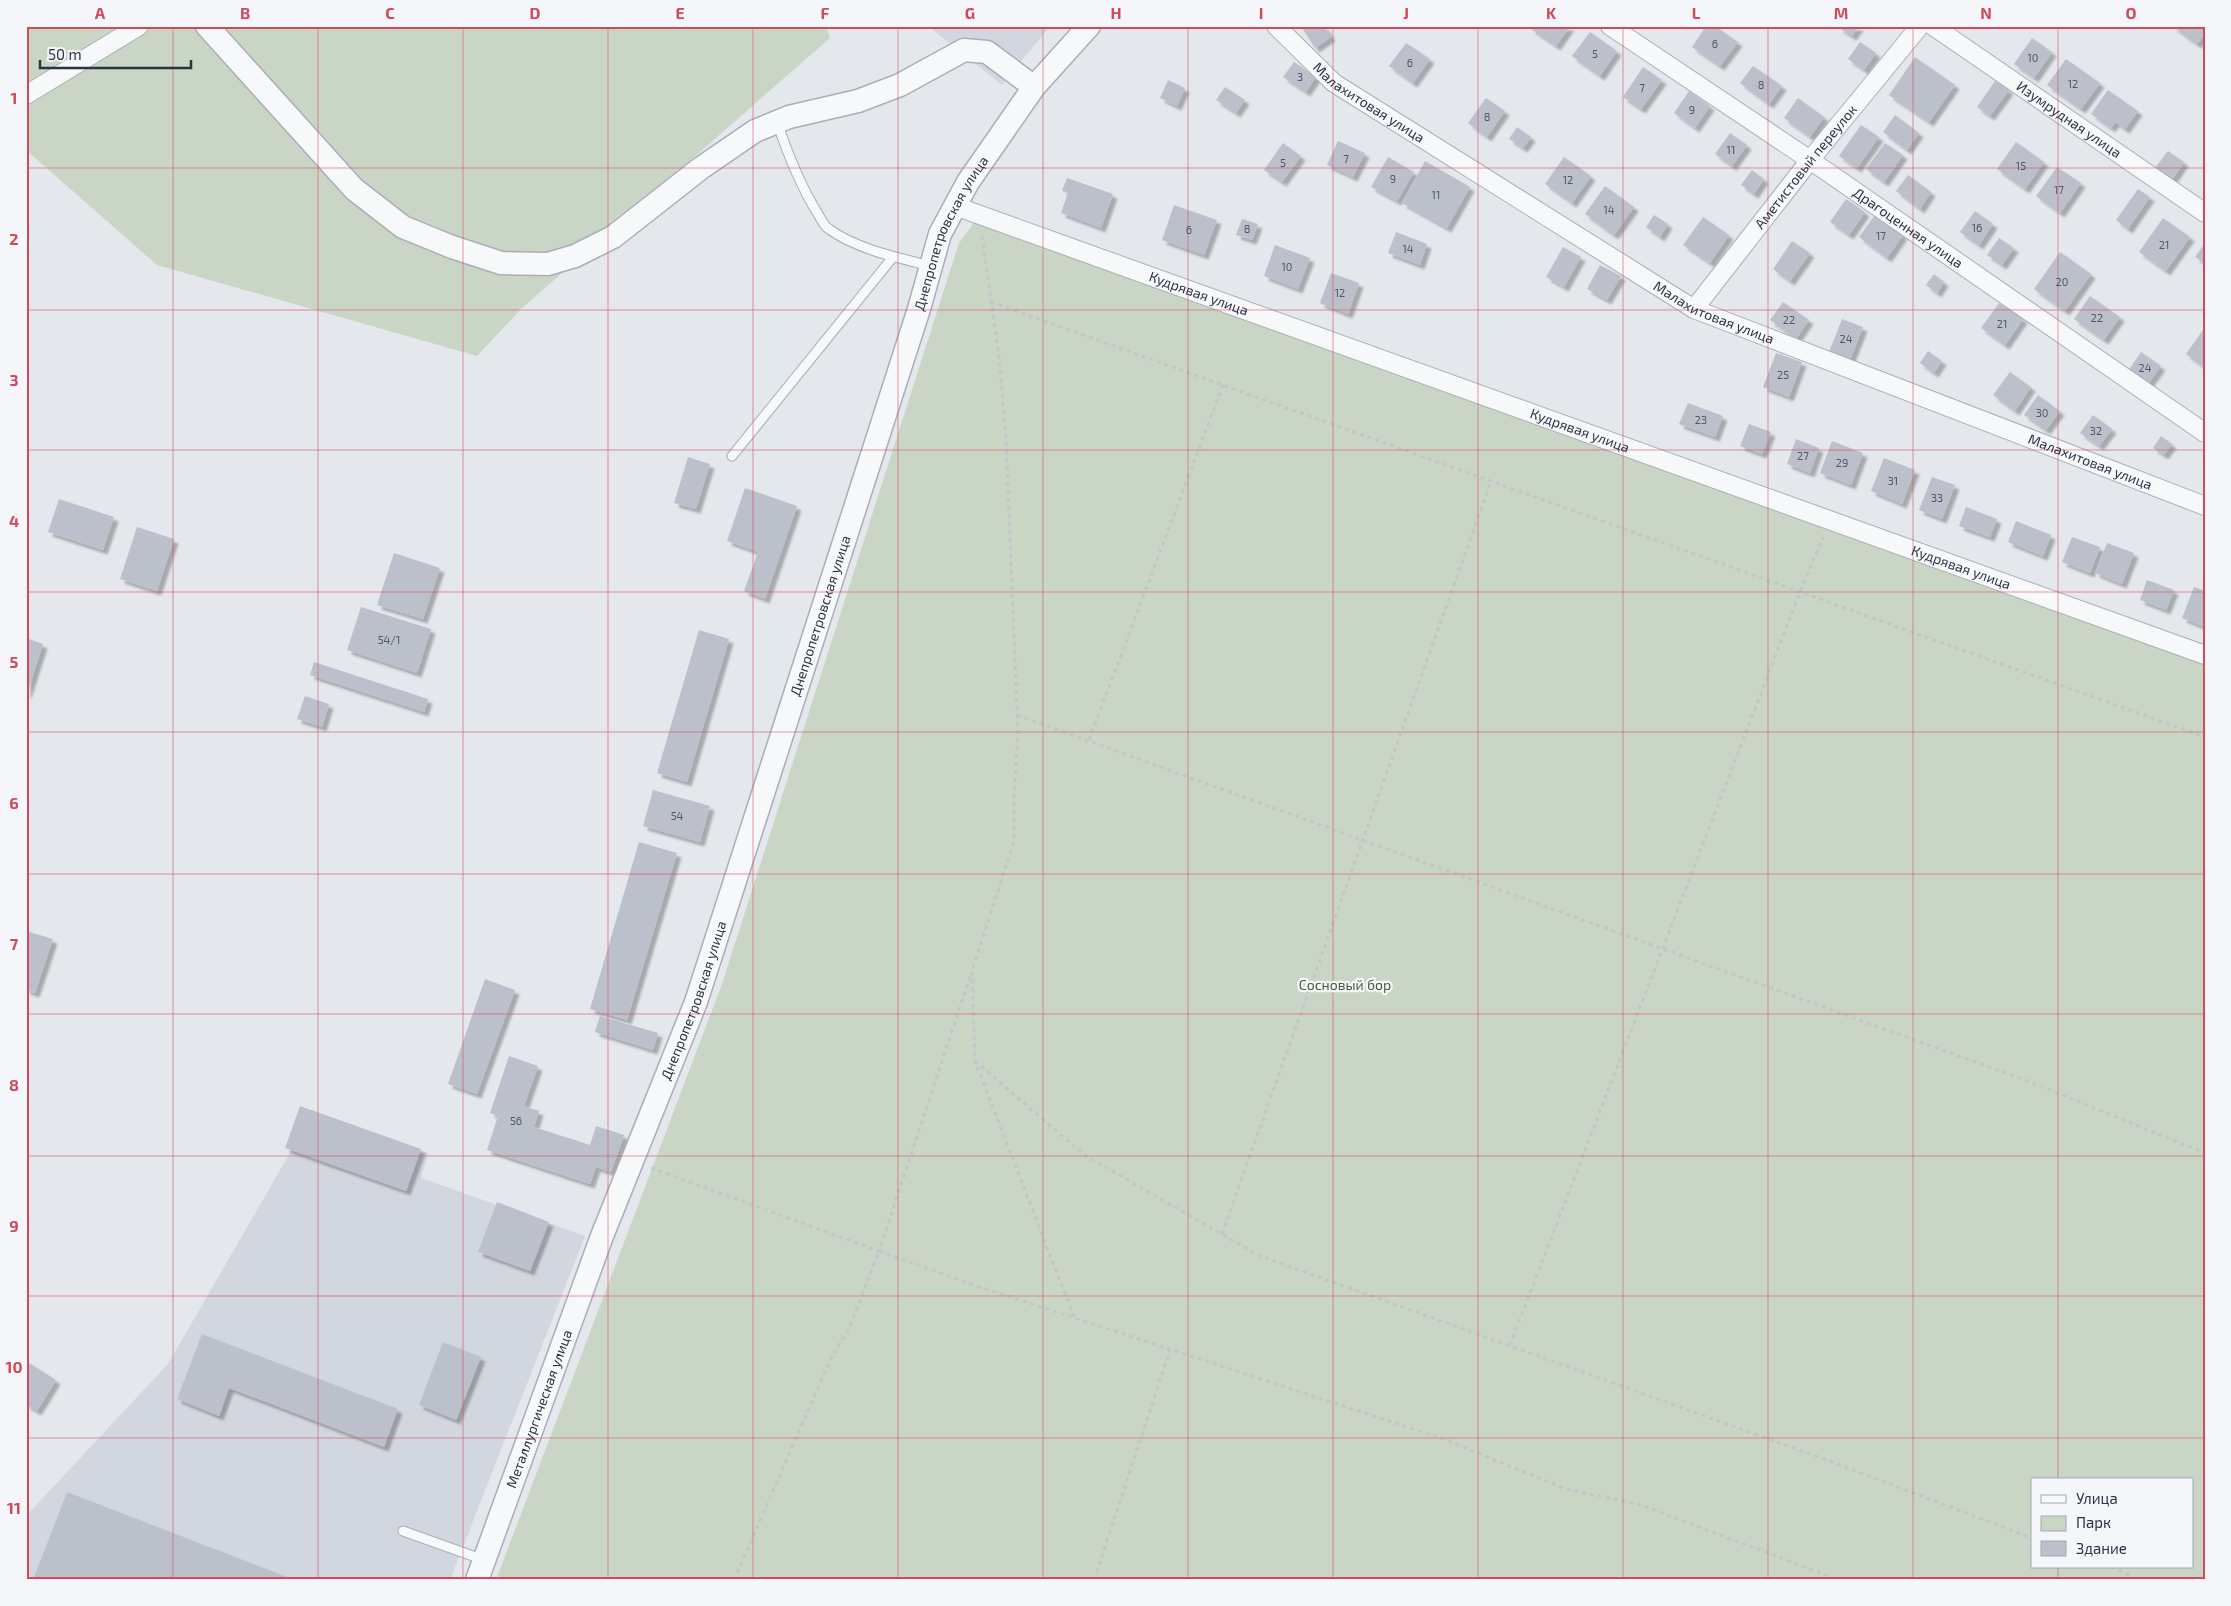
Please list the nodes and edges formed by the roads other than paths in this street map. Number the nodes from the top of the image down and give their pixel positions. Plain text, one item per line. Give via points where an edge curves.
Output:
1 (140, 26) edge
2 (207, 26) edge
3 (1089, 26) edge
4 (1276, 26) edge
5 (1610, 26) edge
6 (1920, 26) edge
7 (1933, 26) edge
8 (1034, 87) junction
9 (26, 95) edge
10 (777, 122) junction
11 (1810, 160) junction
12 (955, 206) junction
13 (2205, 214) edge
14 (893, 257) junction
15 (931, 266) junction
16 (1694, 309) junction
17 (2205, 433) edge
18 (732, 456) dead end
19 (2205, 506) edge
20 (2205, 656) edge
21 (602, 1236) joint
22 (403, 1531) dead end
23 (480, 1570) edge

1 - 9 street
2 - 10 street via 354,189 403,227 501,263 548,264 575,256 613,237 701,168 755,131
3 - 8 street, Днепропетровская улица
4 - 16 street, Малахитовая улица via 1334,83
5 - 11 street, Драгоценная улица
6 - 11 street, Аметистовый переулок
7 - 13 street, Изумрудная улица
8 - 10 street via 987,52 964,50 900,85 858,101
8 - 12 street, Днепропетровская улица
10 - 14 lane via 790,162 828,228 848,240
11 - 16 street, Аметистовый переулок
11 - 17 street, Драгоценная улица
12 - 15 street, Днепропетровская улица via 940,234
12 - 20 street, Кудрявая улица
14 - 15 lane
14 - 18 lane
15 - 21 street, Днепропетровская улица via 696,1002
16 - 19 street, Малахитовая улица
21 - 23 street, Металлургическая улица
22 - 23 lane

